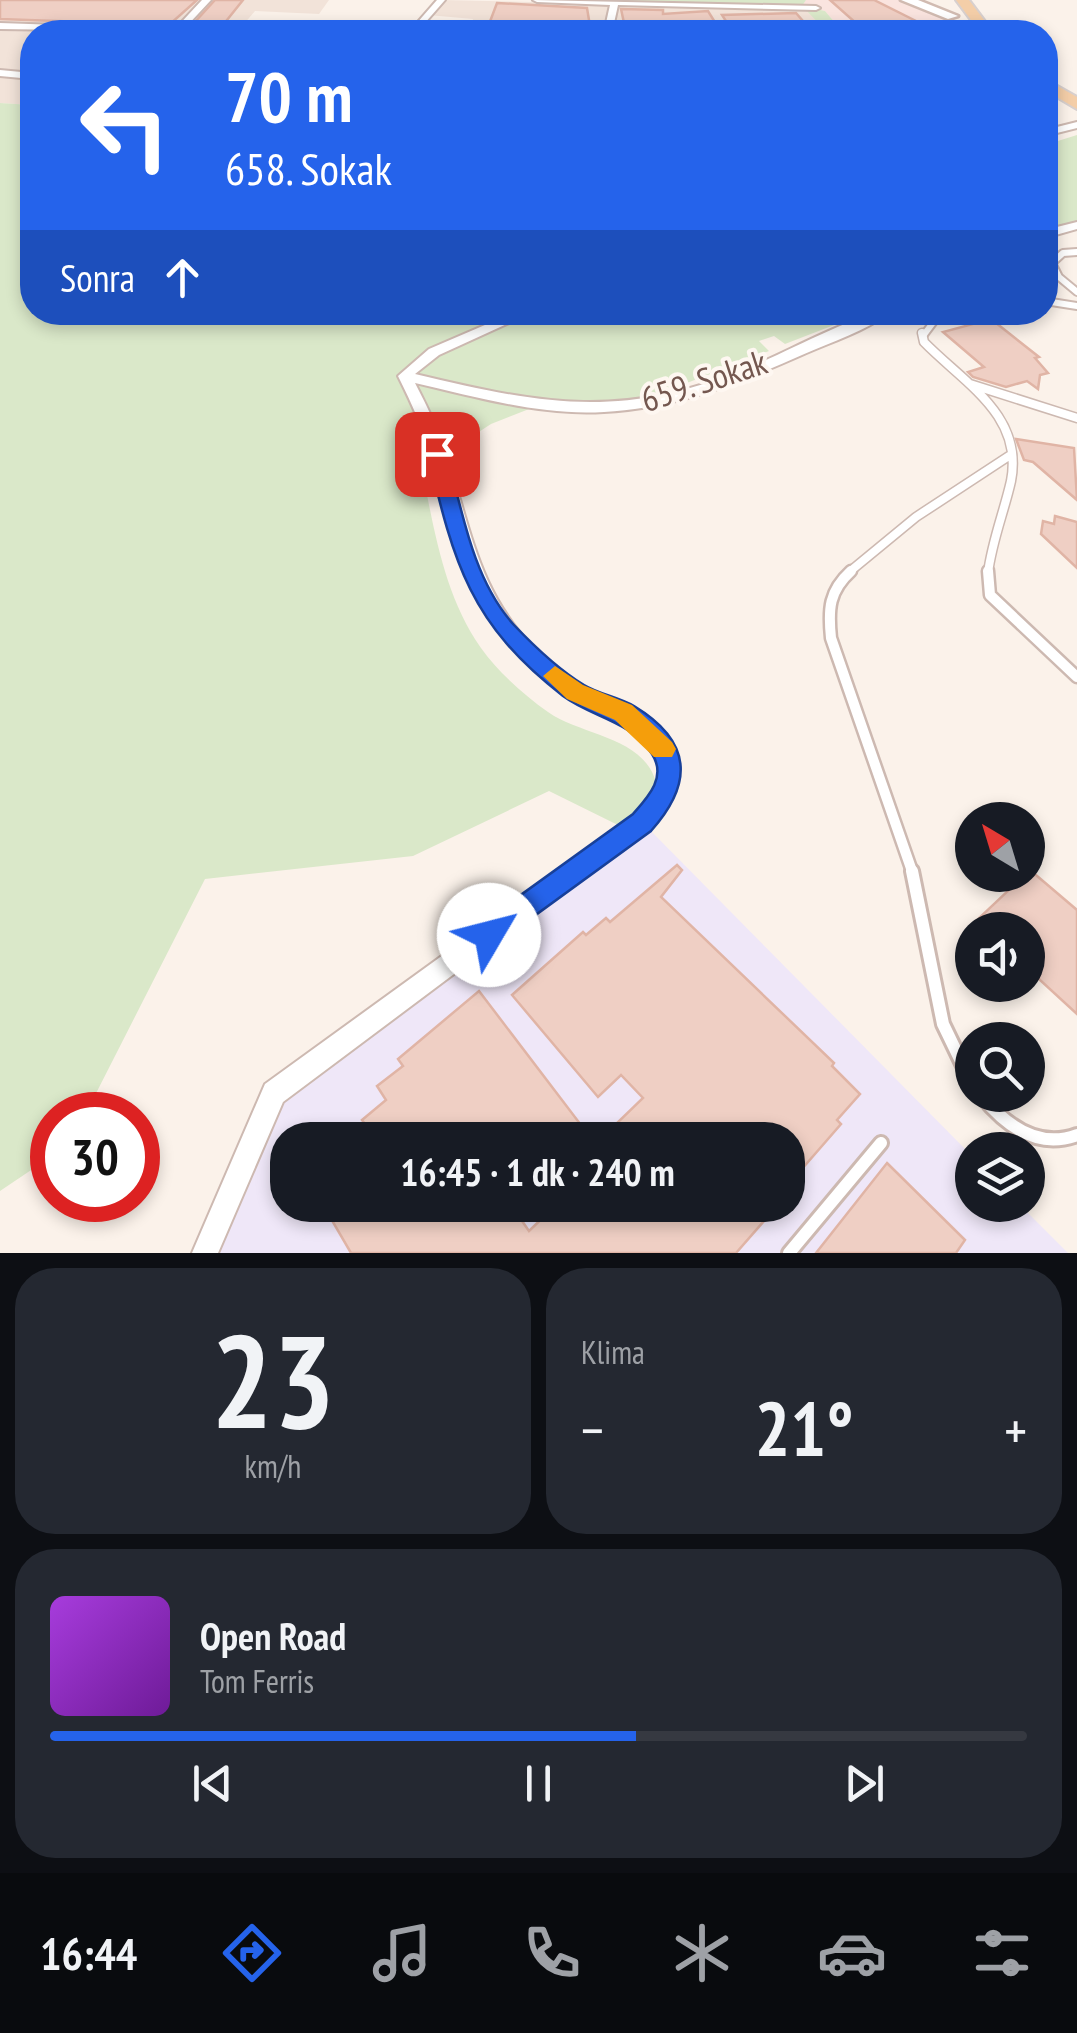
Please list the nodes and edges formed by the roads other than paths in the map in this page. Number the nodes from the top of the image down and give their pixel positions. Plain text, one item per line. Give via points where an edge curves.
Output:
1 (207, 0) edge
2 (441, 0) edge
3 (537, 0) edge
4 (907, 0) edge
5 (942, 0) edge
6 (962, 0) edge
7 (614, 4) junction
8 (816, 8) dead end
9 (952, 16) junction
10 (188, 20) edge
11 (424, 20) edge
12 (611, 20) edge
13 (955, 20) edge
14 (978, 20) edge
15 (1058, 274) edge
16 (1077, 292) edge
17 (497, 325) edge
18 (854, 325) edge
19 (928, 325) edge
20 (406, 376) junction
21 (968, 383) junction
22 (1077, 418) edge
23 (1012, 454) junction
24 (1077, 677) edge
25 (955, 1050) edge
26 (995, 1112) edge
27 (1077, 1135) edge
28 (881, 1143) dead end
29 (204, 1253) edge
30 (789, 1253) edge

1 - 10 street
2 - 11 street
3 - 7 street
4 - 9 main road
5 - 9 main road
6 - 14 main road
7 - 8 street
7 - 12 street
9 - 13 main road
15 - 16 lane
17 - 20 street via 434,352
18 - 20 street, 659. Sokak via 646,404 555,407
19 - 21 lane via 924,342
20 - 29 street via 432,433 459,540 484,599 506,631 575,692 624,712 667,753 670,775 664,798 642,822 274,1094
21 - 22 lane
21 - 23 lane via 1000,415
23 - 24 lane via 987,566 990,595
23 - 25 lane via 859,564 831,593 828,608 840,674 902,832
26 - 27 lane via 1028,1136 1064,1142
28 - 30 lane

